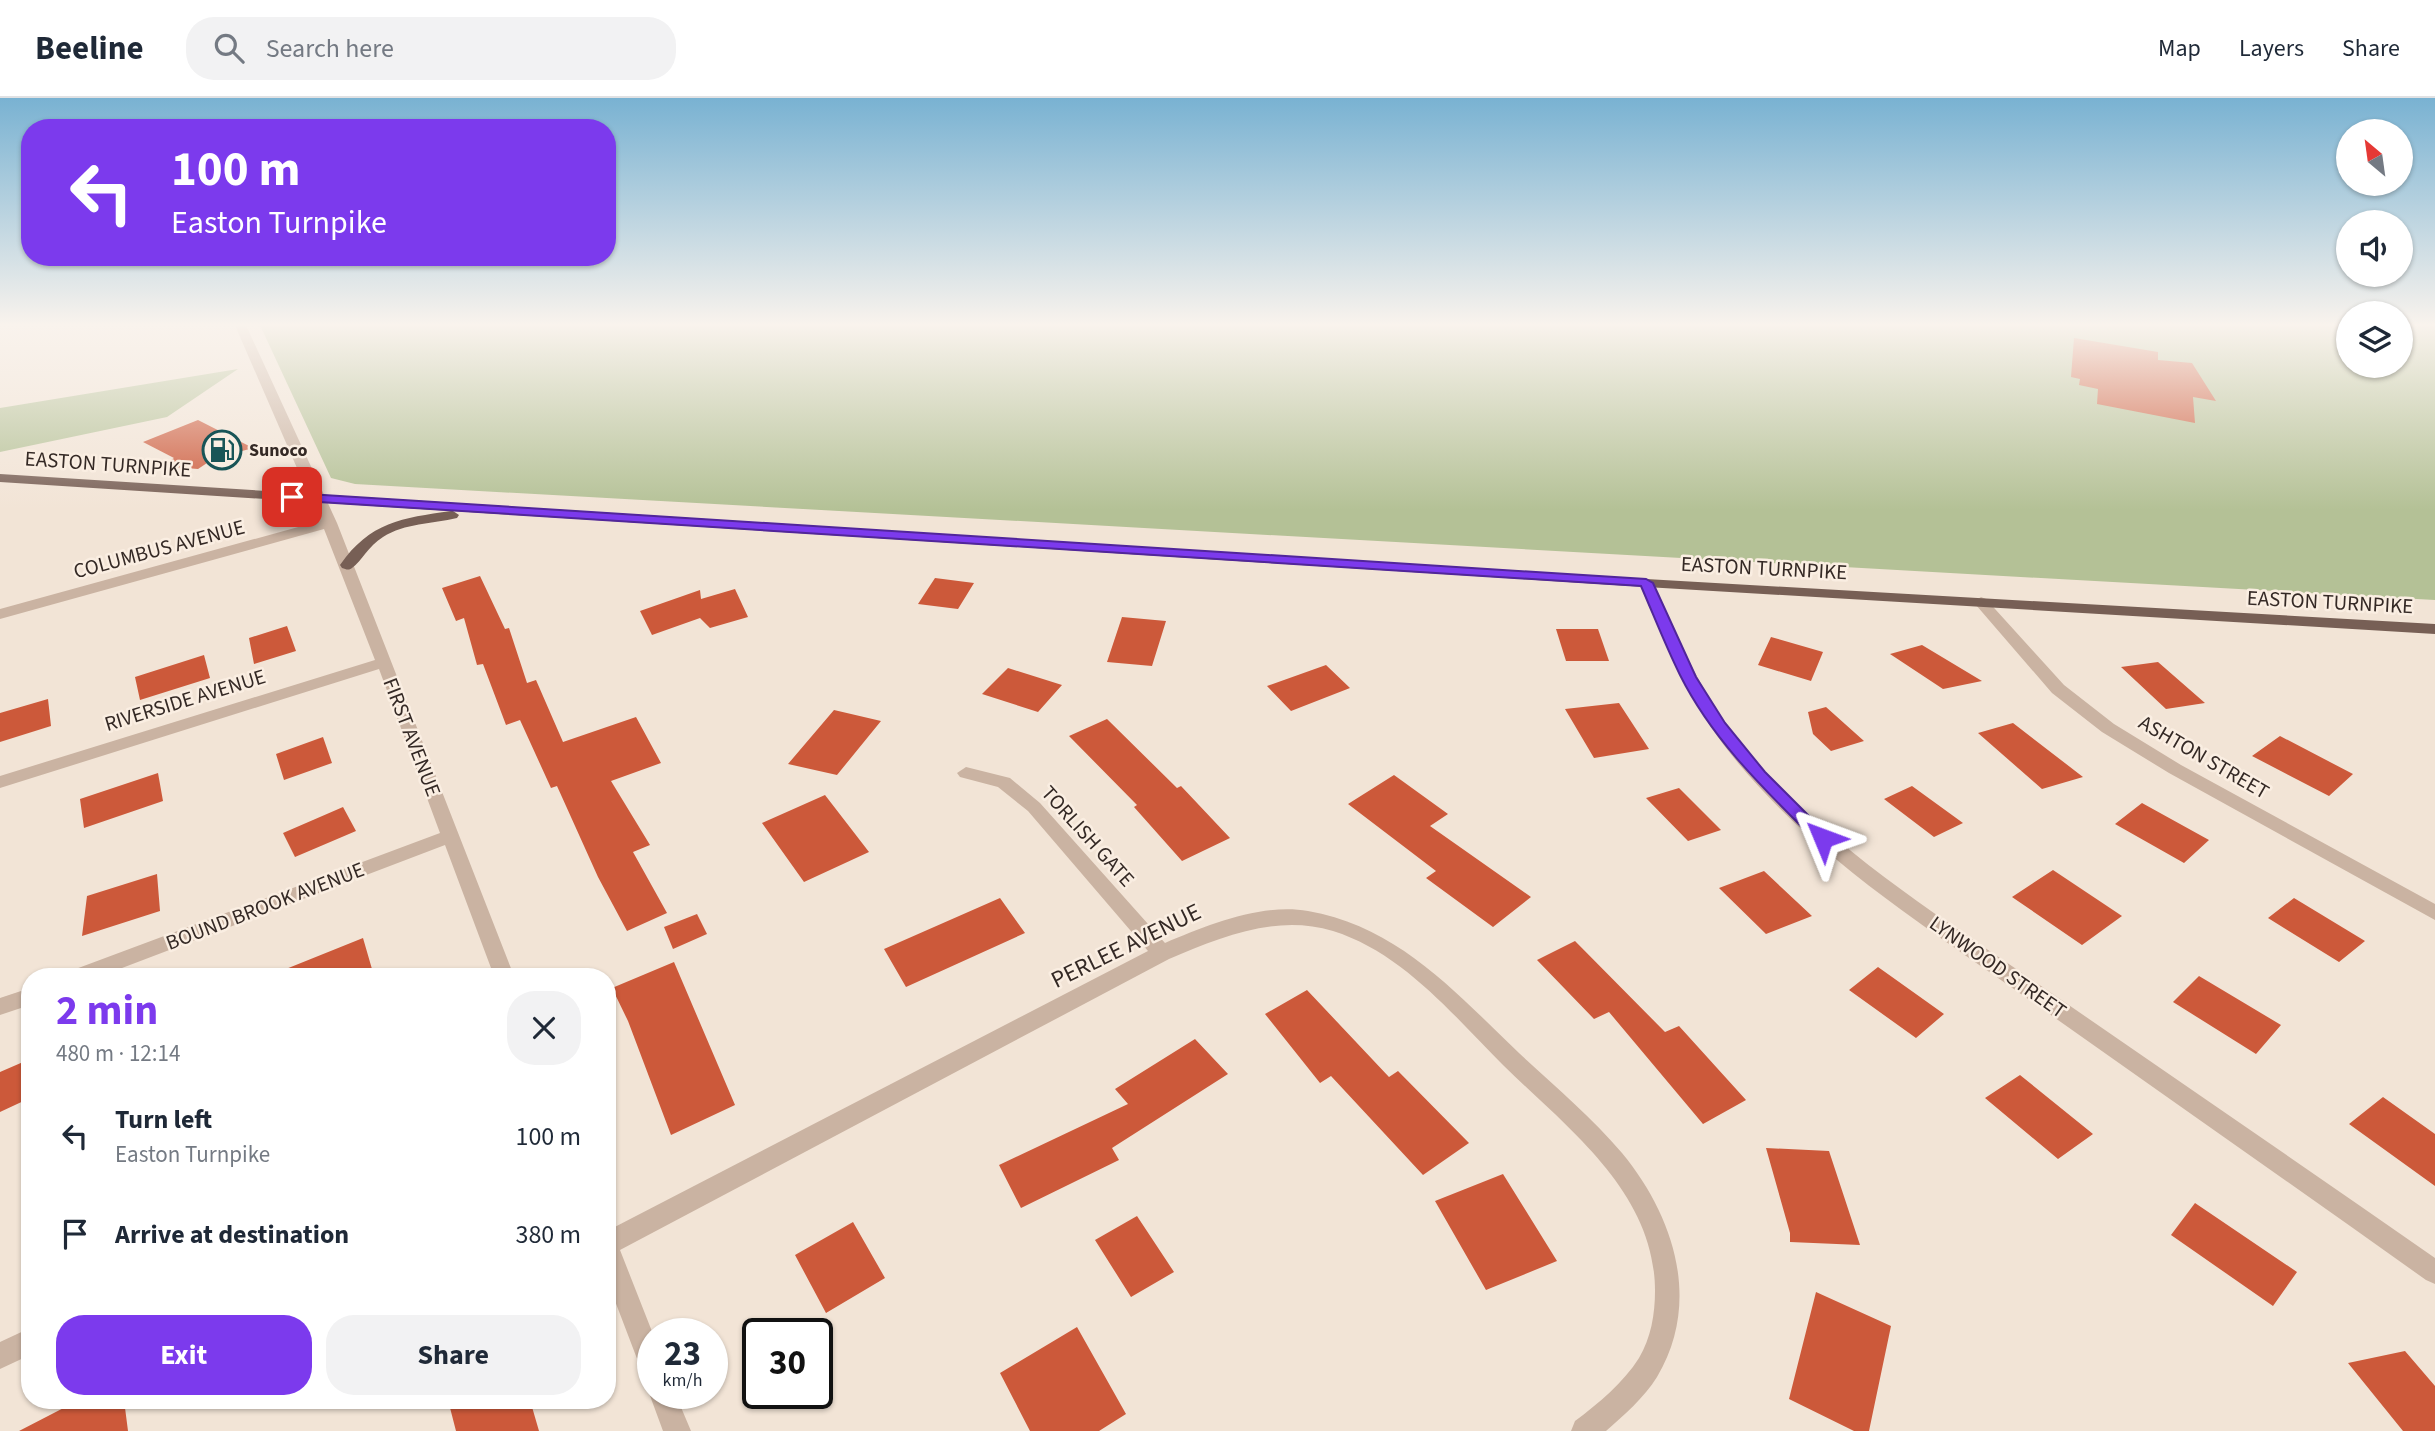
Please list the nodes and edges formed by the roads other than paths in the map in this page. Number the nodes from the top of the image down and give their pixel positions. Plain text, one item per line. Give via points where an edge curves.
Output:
1 (267, 385) edge
2 (0, 478) edge
3 (317, 499) junction
4 (485, 509) junction
5 (330, 523) junction
6 (347, 565) junction
7 (1646, 583) junction
8 (1981, 602) junction
9 (0, 614) edge
10 (2435, 629) edge
11 (383, 662) junction
12 (966, 773) dead end
13 (0, 782) edge
14 (450, 836) junction
15 (2435, 913) edge
16 (1163, 953) junction
17 (101, 968) edge
18 (501, 968) edge
19 (21, 999) edge
20 (0, 1007) edge
21 (616, 1241) edge
22 (616, 1270) edge
23 (2435, 1272) edge
24 (637, 1326) edge
25 (21, 1346) edge
26 (0, 1356) edge
27 (668, 1409) edge
28 (677, 1431) edge
29 (1585, 1431) edge

1 - 3 street, FIRST AVENUE
2 - 3 main road, EASTON TURNPIKE
3 - 4 main road, EASTON TURNPIKE
3 - 5 street, FIRST AVENUE
4 - 6 main road via 382,531 359,546
4 - 7 main road, EASTON TURNPIKE
5 - 6 street, FIRST AVENUE
5 - 9 street, COLUMBUS AVENUE
6 - 11 street, FIRST AVENUE
7 - 8 main road, EASTON TURNPIKE
7 - 23 street, LYNWOOD STREET via 1688,677 1719,726 1759,775 1823,838 1902,900
8 - 10 main road, EASTON TURNPIKE
8 - 15 street, ASHTON STREET via 2058,689 2108,727
11 - 13 street, RIVERSIDE AVENUE
11 - 14 street, FIRST AVENUE
12 - 16 street, TORLISH GATE via 1004,782 1034,807
14 - 17 street, BOUND BROOK AVENUE
14 - 18 street, FIRST AVENUE
16 - 21 street, PERLEE AVENUE
16 - 29 street, PERLEE AVENUE via 1217,930 1261,921 1304,918 1352,930 1395,952 1439,989 1604,1150 1641,1197 1666,1258 1667,1319 1648,1367
19 - 20 street
22 - 24 street
25 - 26 street
27 - 28 street

